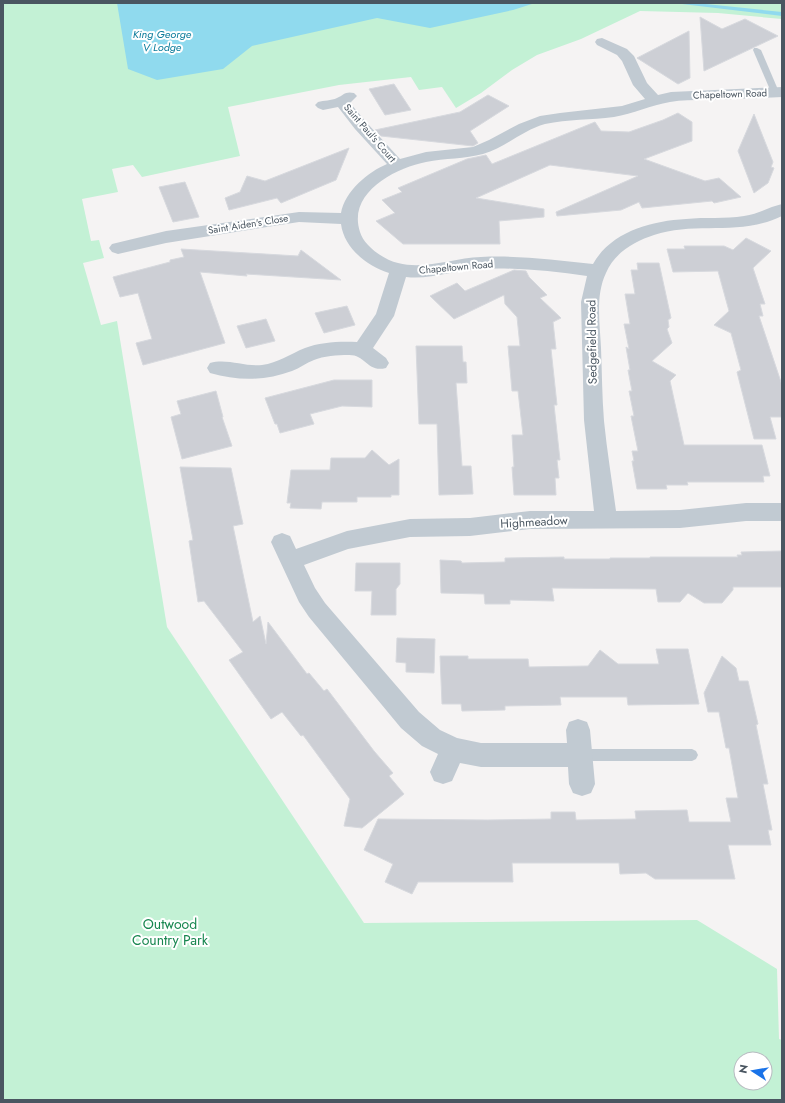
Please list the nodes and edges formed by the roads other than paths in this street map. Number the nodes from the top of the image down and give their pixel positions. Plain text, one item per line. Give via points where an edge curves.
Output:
1 (602, 42) dead end
2 (757, 50) dead end
3 (779, 92) edge
4 (654, 100) junction
5 (323, 105) dead end
6 (782, 108) edge
7 (398, 165) junction
8 (779, 216) edge
9 (349, 219) junction
10 (118, 248) dead end
11 (399, 270) junction
12 (597, 271) junction
13 (362, 349) junction
14 (379, 363) dead end
15 (217, 368) dead end
16 (782, 512) edge
17 (606, 520) junction
18 (578, 730) dead end
19 (452, 748) junction
20 (580, 755) junction
21 (692, 755) dead end
22 (443, 772) dead end
23 (582, 784) dead end

1 - 4 street via 626,50 642,88
2 - 3 lane
3 - 4 street, Chapeltown Road via 696,94
3 - 6 street
4 - 7 street, Chapeltown Road via 623,111 538,122 480,150 435,155
5 - 7 street, Saint Paul's Court via 346,99 361,126
7 - 9 street, Chapeltown Road via 372,179 365,186 351,206
8 - 12 street, Sedgefield Road via 730,224 686,224 644,232 626,240 613,250
9 - 10 street, Saint Aiden's Close via 299,217 145,235
9 - 11 street, Chapeltown Road via 353,238 363,250 380,262
11 - 12 street, Chapeltown Road via 430,270 479,263 552,265
11 - 13 street via 385,316
12 - 17 street, Sedgefield Road via 590,302 593,413
13 - 14 street
13 - 15 street via 311,353 252,380
16 - 17 street, Highmeadow via 746,512 680,519
17 - 19 street, Highmeadow via 530,520 470,528 410,528 287,551 307,595 317,610 410,720 431,738
18 - 20 street
19 - 20 street, Highmeadow via 481,755
19 - 22 street
20 - 21 lane
20 - 23 street

